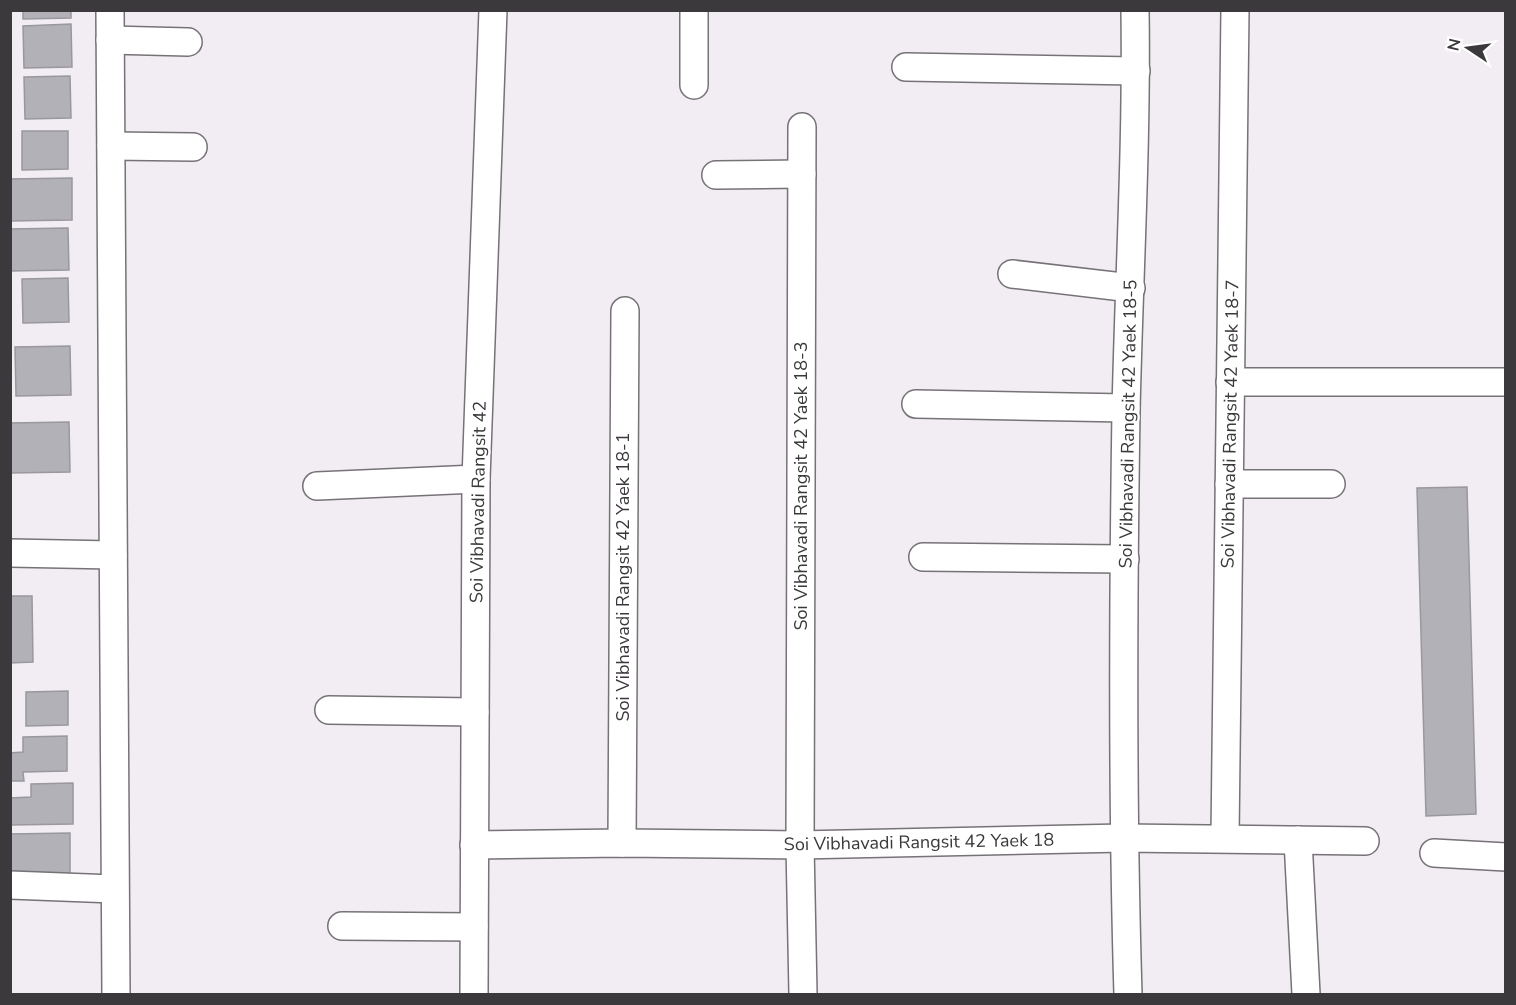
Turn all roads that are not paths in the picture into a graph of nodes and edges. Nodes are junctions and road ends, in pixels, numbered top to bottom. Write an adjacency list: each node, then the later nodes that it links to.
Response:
1 (110, 10): 6 (street)
2 (493, 10): 23 (street, Soi Vibhavadi Rangsit 42)
3 (694, 10): 10 (street)
4 (1135, 10): 9 (street, Soi Vibhavadi Rangsit 42 Yaek 18-5)
5 (1235, 10): 19 (street, Soi Vibhavadi Rangsit 42 Yaek 18-7)
6 (110, 40): 7 (street); 12 (street)
7 (188, 42)
8 (906, 67): 9 (street)
9 (1136, 71): 17 (street, Soi Vibhavadi Rangsit 42 Yaek 18-5)
10 (694, 85)
11 (802, 127): 14 (street, Soi Vibhavadi Rangsit 42 Yaek 18-3)
12 (111, 147): 13 (street); 28 (street)
13 (193, 147)
14 (802, 174): 15 (street); 39 (street, Soi Vibhavadi Rangsit 42 Yaek 18-3)
15 (717, 175)
16 (1012, 274): 17 (street)
17 (1131, 288): 22 (street, Soi Vibhavadi Rangsit 42 Yaek 18-5)
18 (625, 311): 37 (street, Soi Vibhavadi Rangsit 42 Yaek 18-1)
19 (1230, 382): 20 (street); 24 (street, Soi Vibhavadi Rangsit 42 Yaek 18-7)
20 (1506, 382)
21 (916, 404): 22 (street)
22 (1126, 408): 30 (street, Soi Vibhavadi Rangsit 42 Yaek 18-5)
23 (476, 479): 26 (street); 32 (street, Soi Vibhavadi Rangsit 42)
24 (1230, 484): 25 (street); 33 (street, Soi Vibhavadi Rangsit 42 Yaek 18-7)
25 (1331, 484)
26 (317, 486)
27 (10, 553): 28 (street)
28 (113, 555): 43 (street)
29 (923, 557): 30 (street)
30 (1125, 559): 34 (street, Soi Vibhavadi Rangsit 42 Yaek 18-5)
31 (329, 710): 32 (street)
32 (476, 712): 38 (street, Soi Vibhavadi Rangsit 42)
33 (1225, 837): 34 (street, Soi Vibhavadi Rangsit 42 Yaek 18); 35 (street, Soi Vibhavadi Rangsit 42 Yaek 18)
34 (1123, 838): 39 (street, Soi Vibhavadi Rangsit 42 Yaek 18); 49 (street, Soi Vibhavadi Rangsit 42 Yaek 18-5)
35 (1298, 840): 36 (street, Soi Vibhavadi Rangsit 42 Yaek 18); 50 (street)
36 (1365, 841)
37 (622, 843): 38 (street, Soi Vibhavadi Rangsit 42 Yaek 18); 39 (street, Soi Vibhavadi Rangsit 42 Yaek 18)
38 (474, 845): 45 (street, Soi Vibhavadi Rangsit 42)
39 (800, 845): 48 (street, Soi Vibhavadi Rangsit 42 Yaek 18-3)
40 (1434, 853): 41 (street)
41 (1506, 857)
42 (10, 885): 43 (street)
43 (114, 889): 46 (street)
44 (342, 926): 45 (street)
45 (474, 927): 47 (street, Soi Vibhavadi Rangsit 42)
46 (116, 994)
47 (474, 994)
48 (803, 994)
49 (1128, 994)
50 (1306, 994)

